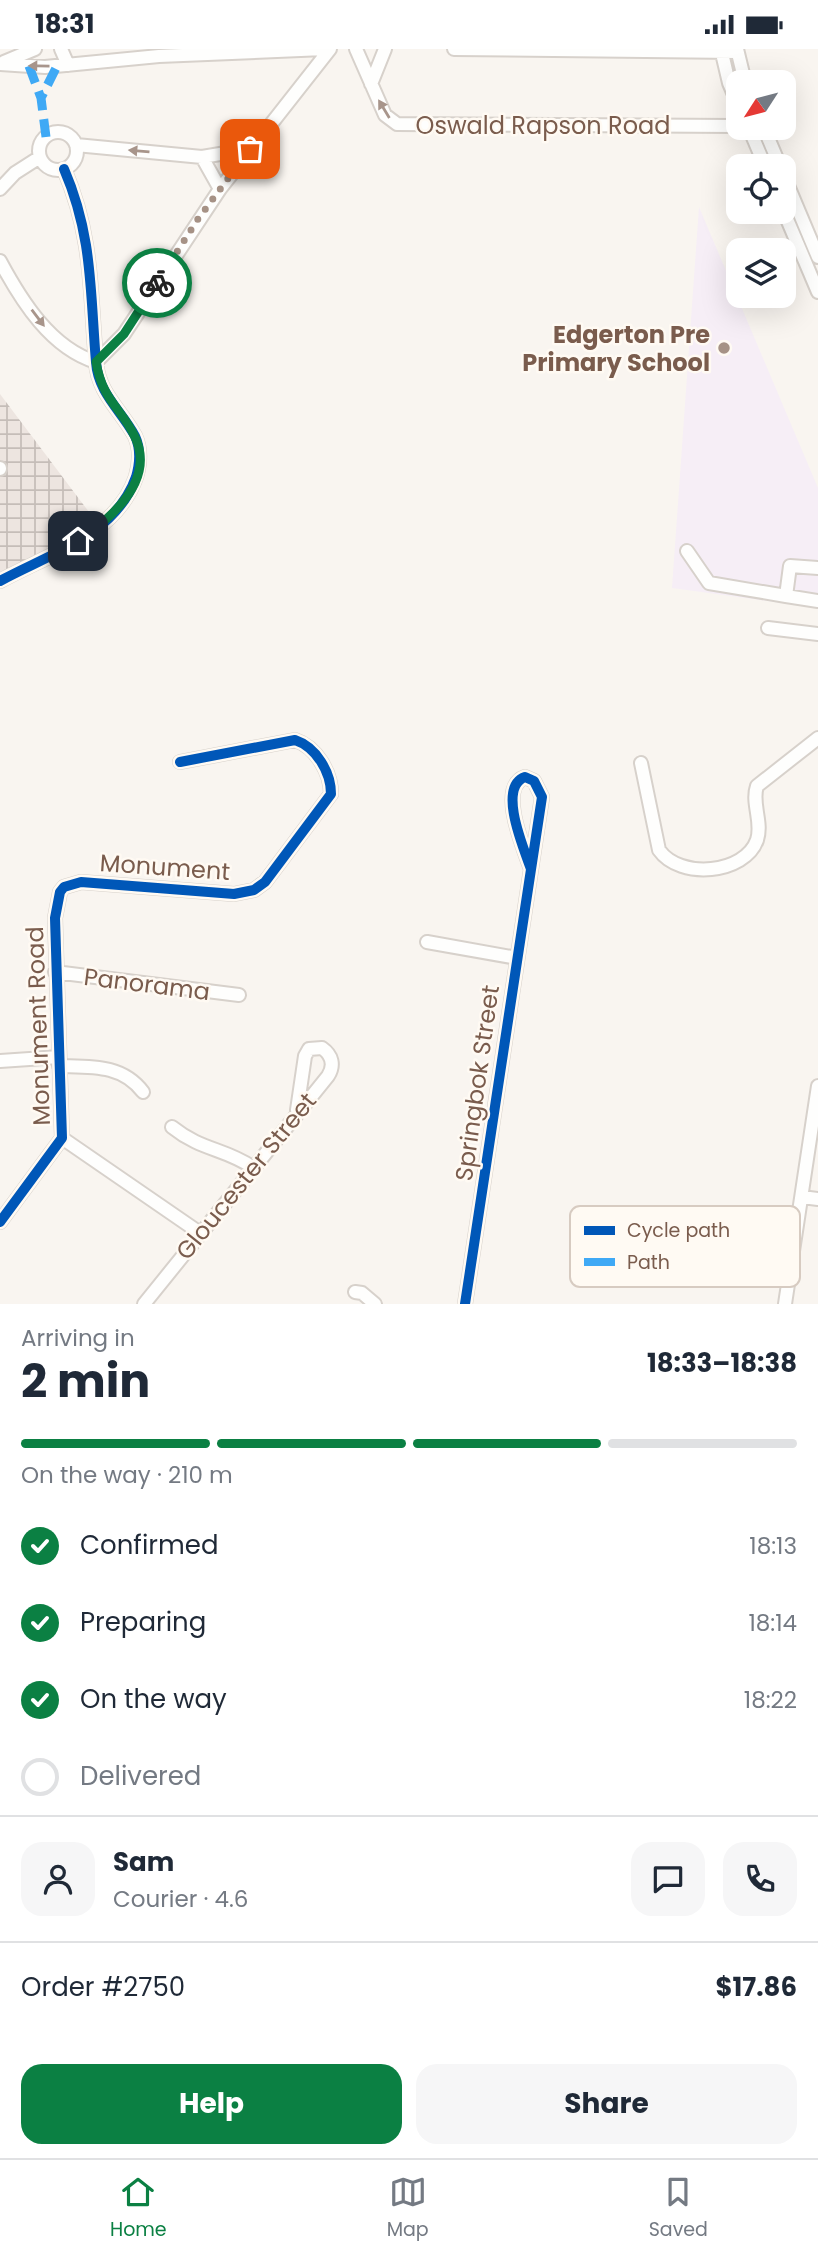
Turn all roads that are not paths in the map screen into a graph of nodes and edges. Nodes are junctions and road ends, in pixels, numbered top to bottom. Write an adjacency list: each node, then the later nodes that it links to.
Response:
1 (36, 49): 13 (street)
2 (61, 49): 14 (street)
3 (97, 49): 14 (street)
4 (129, 49): 12 (street)
5 (324, 49): 12 (street)
6 (330, 49): 20 (street)
7 (356, 49): 17 (street, Oswald Rapson Road)
8 (384, 49): 17 (street)
9 (454, 49): 11 (street)
10 (737, 50): 11 (street); 16 (street)
11 (721, 52): 15 (street)
12 (159, 56): 14 (street)
13 (0, 64): 14 (street, one-way to 13)
14 (73, 65)
15 (727, 70)
16 (742, 70)
17 (371, 84): 18 (street, Oswald Rapson Road, one-way to 17)
18 (726, 126)
19 (76, 145): 21 (street); 22 (street, one-way to 19); 23 (street)
20 (250, 149): 22 (street); 25 (street)
21 (40, 157): 23 (street); 24 (street)
22 (202, 157): 25 (street)
23 (64, 169): 31 (street)
24 (0, 189)
25 (220, 189): 31 (street)
26 (796, 205): 28 (street)
27 (789, 224): 30 (street)
28 (818, 257)
29 (0, 261): 31 (street, one-way to 31)
30 (818, 292)
31 (96, 362): 34 (street)
32 (687, 551): 35 (street)
33 (818, 568): 35 (street)
34 (0, 581)
35 (786, 596): 36 (street)
36 (818, 601)
37 (768, 628): 38 (street)
38 (818, 634)
39 (818, 738): 41 (street)
40 (180, 762): 43 (street, Monument)
41 (641, 763)
42 (531, 869): 42 (street, Springbok Street); 45 (street, Springbok Street)
43 (60, 892): 46 (street, Monument Road)
44 (428, 942): 45 (street)
45 (517, 958): 64 (street, Springbok Street)
46 (55, 972): 47 (street, Panorama); 49 (street, Monument Road)
47 (239, 995)
48 (0, 1061): 49 (street)
49 (59, 1062): 51 (street); 54 (street, Monument Road)
50 (818, 1086): 56 (street)
51 (143, 1092)
52 (298, 1110): 52 (street, Gloucester Street); 55 (street, Gloucester Street)
53 (173, 1127): 55 (street)
54 (62, 1138): 59 (street, Monument Road); 60 (street)
55 (252, 1167): 60 (street, Gloucester Street)
56 (802, 1197): 57 (street); 58 (street)
57 (818, 1199)
58 (800, 1210)
59 (0, 1222)
60 (200, 1233): 62 (street, Gloucester Street)
61 (355, 1292): 63 (street)
62 (144, 1304)
63 (375, 1304)
64 (465, 1304)

